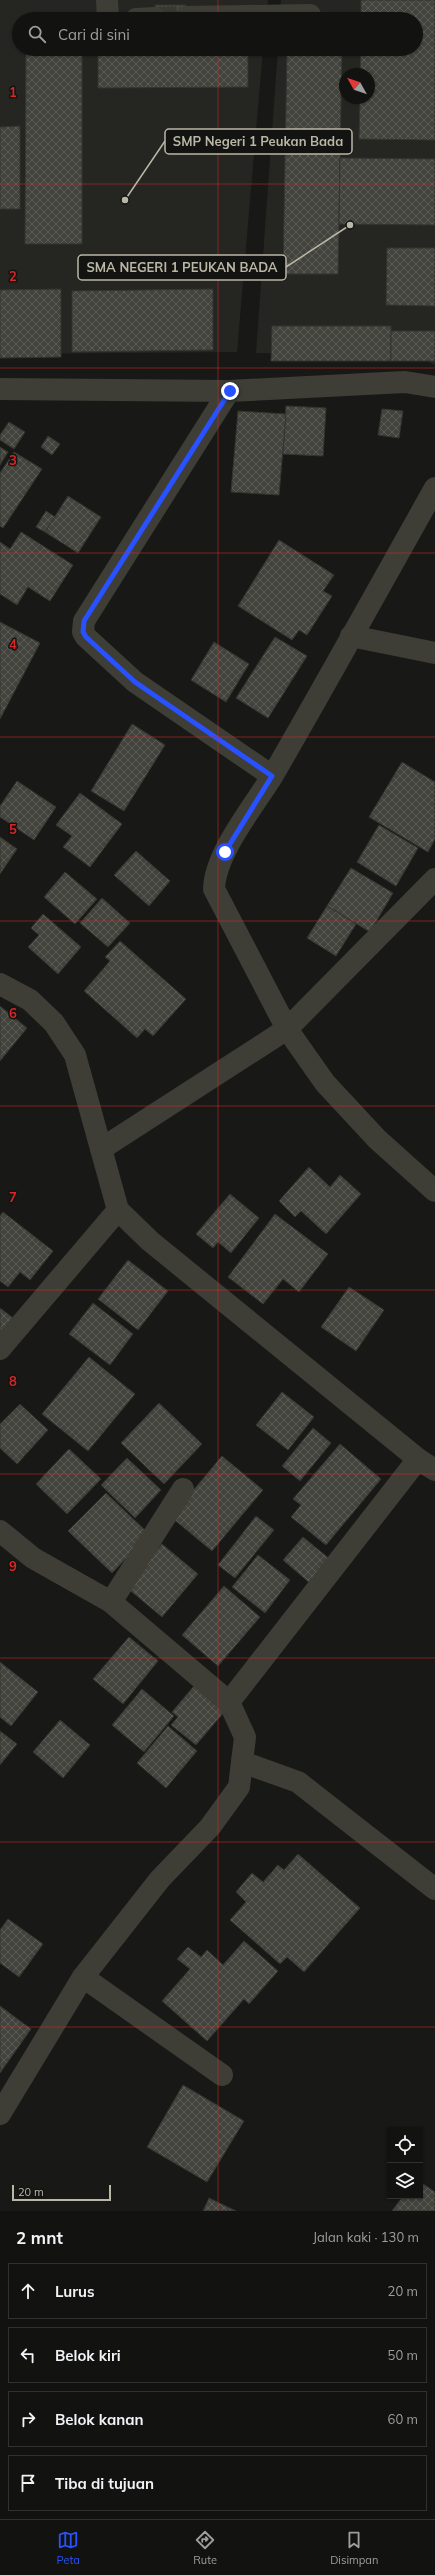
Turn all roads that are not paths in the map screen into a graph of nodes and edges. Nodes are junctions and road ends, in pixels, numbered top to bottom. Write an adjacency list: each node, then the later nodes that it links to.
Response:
1 (107, 0): 3 (street)
2 (223, 8): 4 (street); 5 (street)
3 (108, 12)
4 (207, 12)
5 (281, 12)
6 (435, 386): 8 (street)
7 (0, 389): 8 (street)
8 (230, 391): 12 (street)
9 (435, 488): 10 (street)
10 (351, 636): 11 (street); 12 (street)
11 (435, 653)
12 (272, 776): 15 (street)
13 (435, 880): 15 (street)
14 (0, 984): 16 (street)
15 (287, 1029): 16 (street); 17 (street)
16 (101, 1149): 18 (street)
17 (435, 1191)
18 (118, 1210): 19 (street); 20 (street)
19 (0, 1349)
20 (427, 1464): 24 (street)
21 (183, 1489): 23 (street)
22 (0, 1531): 23 (street)
23 (111, 1602): 24 (street)
24 (229, 1702): 25 (street)
25 (242, 1762): 26 (street); 27 (street)
26 (435, 1889)
27 (83, 1977): 28 (street); 29 (street)
28 (222, 2075)
29 (0, 2114)

